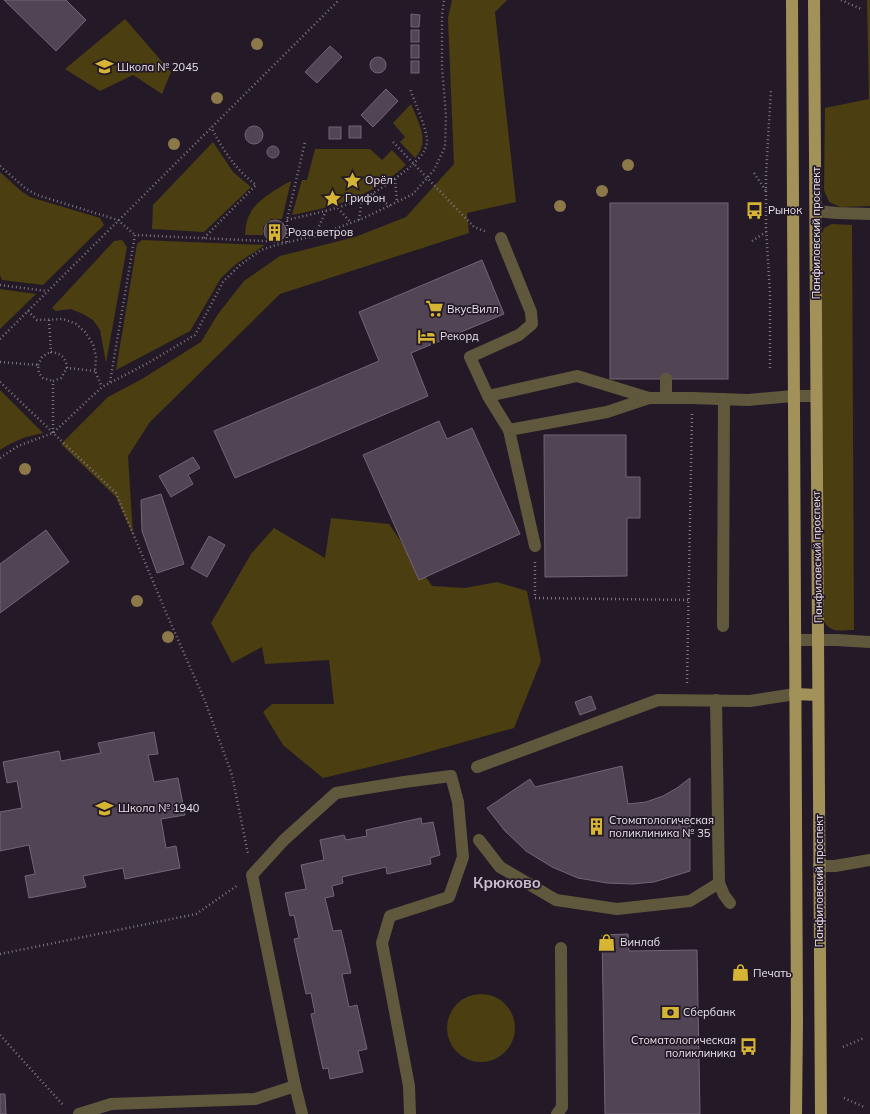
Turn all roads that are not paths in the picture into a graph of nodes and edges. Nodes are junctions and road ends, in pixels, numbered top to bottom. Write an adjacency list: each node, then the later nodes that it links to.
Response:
1 (792, 0): 8 (main road, Панфиловский проспект)
2 (814, 0): 3 (main road, Панфиловский проспект)
3 (816, 211): 4 (lane); 9 (main road, Панфиловский проспект)
4 (870, 214)
5 (501, 238): 7 (lane)
6 (666, 379): 11 (lane)
7 (488, 396): 10 (lane); 13 (lane)
8 (793, 396): 9 (lane); 12 (lane); 16 (main road, Панфиловский проспект)
9 (816, 396): 17 (main road, Панфиловский проспект)
10 (649, 398): 11 (lane); 13 (lane)
11 (666, 398): 12 (lane)
12 (724, 399): 15 (lane)
13 (509, 430): 14 (lane)
14 (535, 546)
15 (723, 626)
16 (795, 640): 17 (lane); 19 (main road, Панфиловский проспект)
17 (818, 640): 18 (lane); 20 (main road, Панфиловский проспект)
18 (870, 642)
19 (795, 694): 20 (main road); 21 (lane); 34 (main road, Панфиловский проспект)
20 (818, 695): 25 (main road, Панфиловский проспект)
21 (716, 700): 22 (lane); 26 (lane)
22 (477, 767)
23 (479, 840): 26 (lane)
24 (870, 860): 25 (lane)
25 (819, 866): 35 (main road, Панфиловский проспект)
26 (719, 883): 27 (lane)
27 (730, 903)
28 (562, 948): 33 (lane)
29 (295, 1086): 30 (lane); 31 (lane); 32 (lane)
30 (79, 1114)
31 (302, 1114)
32 (410, 1114)
33 (557, 1114)
34 (796, 1114)
35 (821, 1114)

